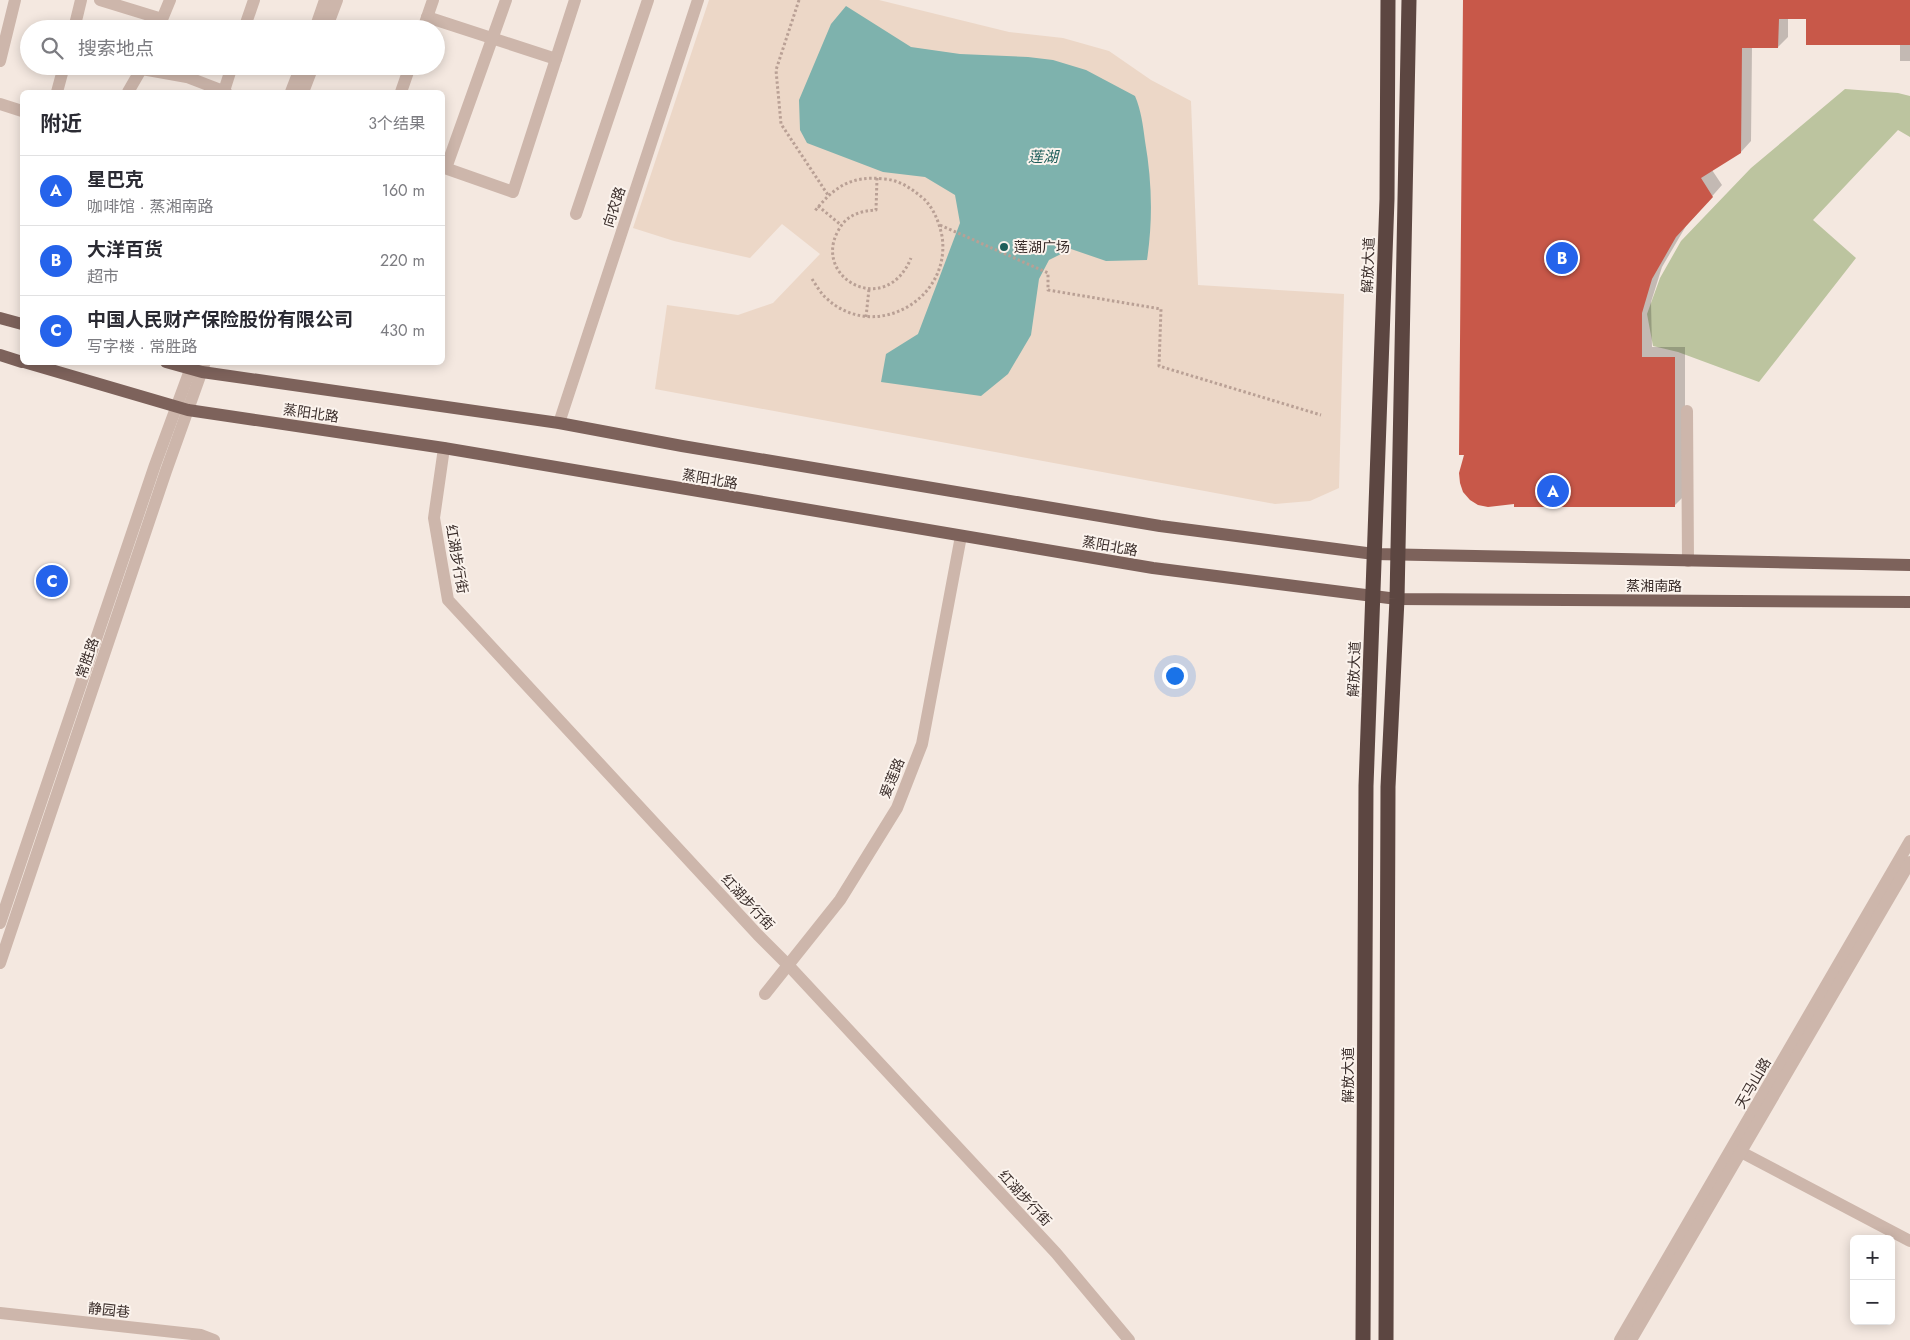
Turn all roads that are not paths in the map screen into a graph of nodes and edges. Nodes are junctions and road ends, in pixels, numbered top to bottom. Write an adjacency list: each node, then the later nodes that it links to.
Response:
1 (15, 0): 25 (street)
2 (81, 0): 15 (street)
3 (170, 0): 17 (street)
4 (254, 0): 18 (street)
5 (325, 0): 19 (street)
6 (337, 0): 20 (street)
7 (432, 0): 21 (street)
8 (506, 0): 23 (street)
9 (575, 0): 24 (street)
10 (648, 0): 44 (street)
11 (698, 0): 54 (street, 向农路)
12 (1388, 0): 57 (highway, 解放大道)
13 (1409, 0): 58 (highway)
14 (104, 1): 16 (street)
15 (76, 20)
16 (150, 20)
17 (162, 20)
18 (247, 20)
19 (318, 20)
20 (329, 20)
21 (426, 20)
22 (445, 27): 23 (street)
23 (492, 38): 24 (street); 42 (street)
24 (556, 59): 43 (street)
25 (0, 61)
26 (62, 75): 33 (street)
27 (138, 75): 34 (street)
28 (178, 75): 35 (street)
29 (230, 75): 36 (street)
30 (298, 75): 37 (street)
31 (310, 75): 38 (street)
32 (407, 75): 39 (street)
33 (58, 90)
34 (129, 90)
35 (220, 90)
36 (226, 90)
37 (292, 90)
38 (304, 90)
39 (402, 90)
40 (0, 104): 41 (street)
41 (20, 110)
42 (445, 165)
43 (445, 168)
44 (576, 214)
45 (0, 318): 46 (main road)
46 (20, 323)
47 (0, 356): 48 (main road, 蒸阳北路)
48 (20, 361)
49 (34, 365): 52 (main road, 蒸阳北路)
50 (185, 365): 51 (main road, 蒸阳北路)
51 (198, 367): 52 (street, 常胜路); 54 (main road, 蒸阳北路)
52 (182, 408): 55 (main road, 蒸阳北路); 66 (street, 常胜路); 67 (street, 常胜路)
53 (1687, 411): 59 (street)
54 (559, 423): 57 (main road, 蒸阳北路)
55 (444, 448): 56 (main road, 蒸阳北路); 68 (street, 红湖步行街)
56 (961, 536): 61 (main road, 蒸阳北路); 68 (street, 爱莲路)
57 (1374, 554): 58 (main road, 蒸阳北路); 61 (highway, 解放大道)
58 (1398, 555): 59 (main road, 蒸湘南路); 62 (highway)
59 (1688, 561): 60 (main road, 蒸湘南路)
60 (1910, 565)
61 (1373, 596): 62 (main road, 蒸阳北路); 75 (highway, 解放大道)
62 (1397, 599): 63 (main road, 蒸湘南路); 76 (highway)
63 (1910, 602)
64 (1910, 841): 77 (street, 天马山路)
65 (1910, 862): 70 (street, 天马山路)
66 (0, 923)
67 (0, 964)
68 (788, 965): 69 (street, 爱莲路); 74 (street, 红湖步行街)
69 (765, 994)
70 (1740, 1152): 71 (street); 78 (street, 天马山路)
71 (1910, 1241)
72 (0, 1313): 73 (street, 静园巷)
73 (214, 1340)
74 (1128, 1340)
75 (1363, 1340)
76 (1386, 1340)
77 (1620, 1340)
78 (1631, 1340)

